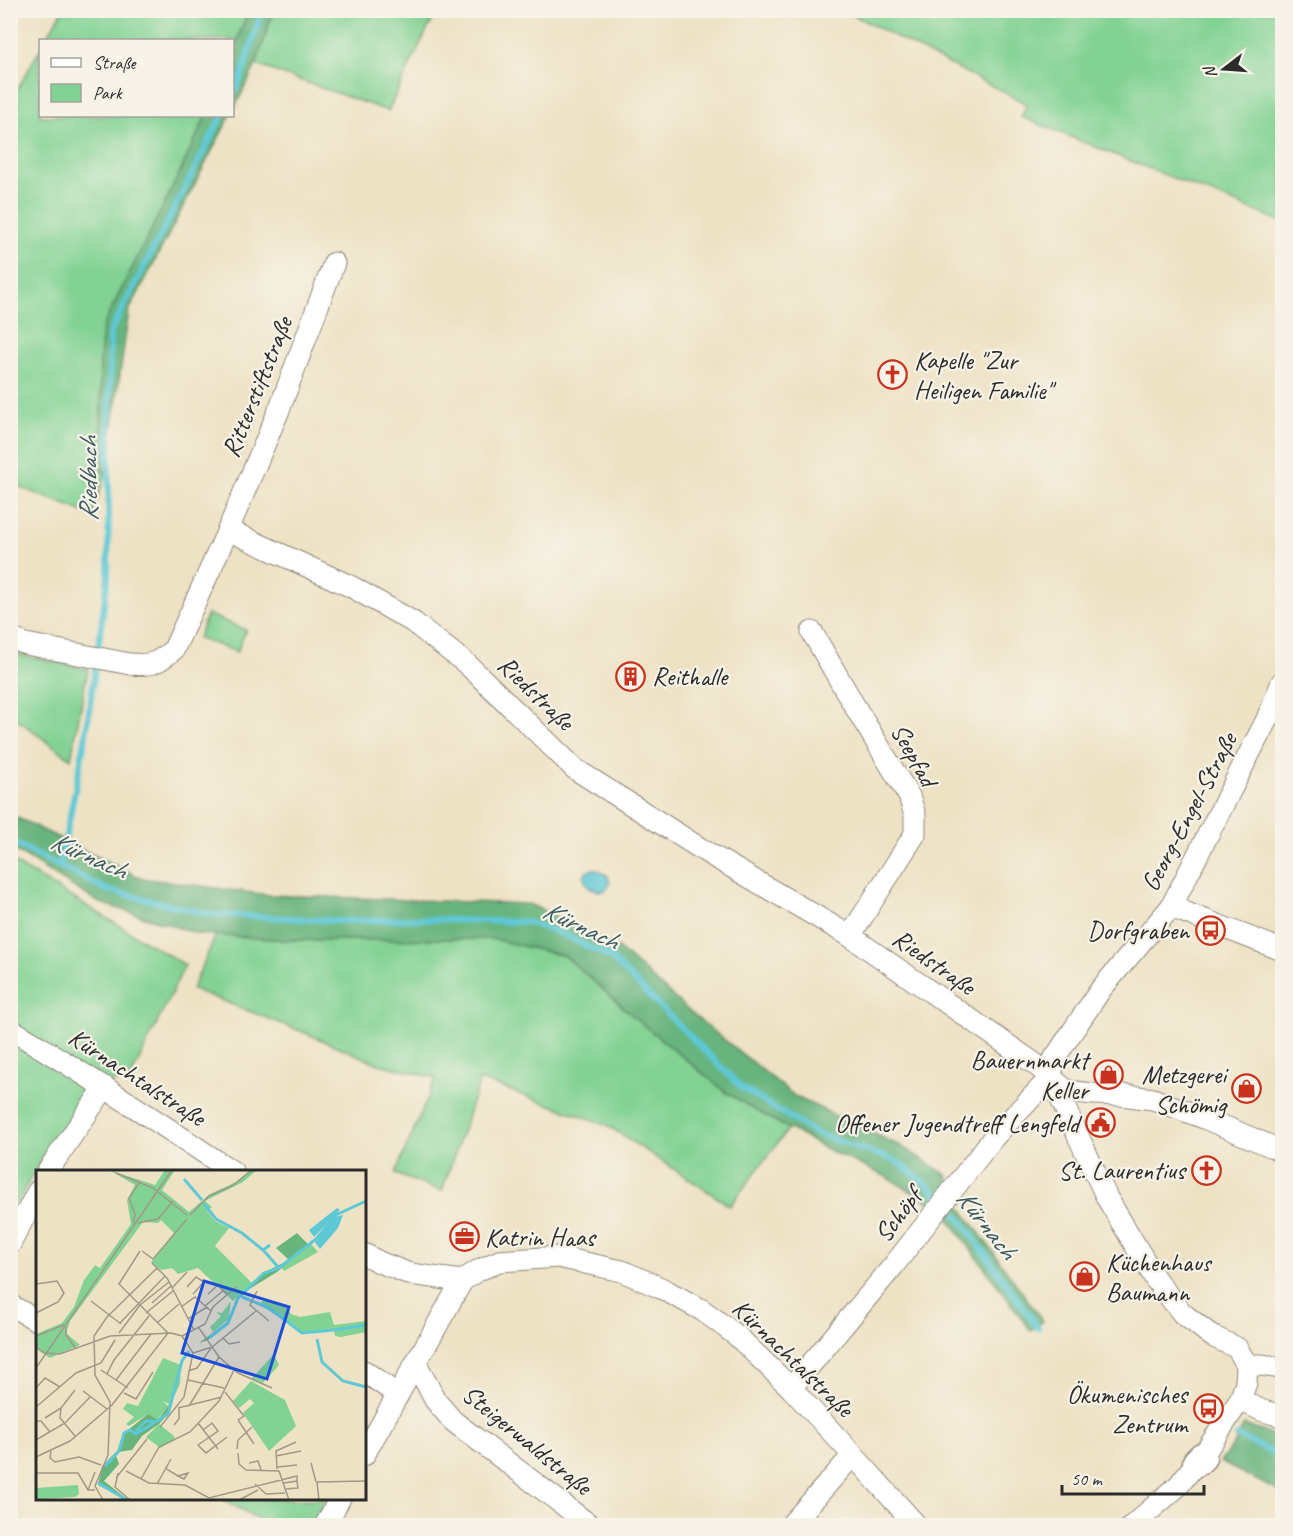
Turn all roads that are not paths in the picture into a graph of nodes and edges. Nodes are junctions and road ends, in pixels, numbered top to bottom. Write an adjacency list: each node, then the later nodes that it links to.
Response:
1 (334, 263): 2 (street, Ritterstiftstraße)
2 (228, 530): 4 (street); 7 (street, Riedstraße)
3 (812, 632): 7 (street, Seepfad)
4 (10, 638)
5 (1282, 682): 6 (street, Georg-Engel-Straße)
6 (1171, 907): 8 (street); 10 (street, Georg-Engel-Straße)
7 (850, 936): 10 (street, Riedstraße)
8 (1282, 950)
9 (10, 1029): 11 (street, Kürnachtalstraße)
10 (1051, 1077): 12 (street, Riedstraße); 22 (street); 25 (street, Schöpf)
11 (105, 1087): 13 (street); 14 (street, Kürnachtalstraße)
12 (1282, 1151)
13 (49, 1170)
14 (230, 1170)
15 (36, 1195): 16 (street)
16 (10, 1244)
17 (366, 1255): 18 (street)
18 (462, 1281): 21 (street); 25 (street, Kürnachtalstraße)
19 (10, 1305): 20 (street)
20 (36, 1320)
21 (416, 1363): 26 (street); 33 (street, Steigerwaldstraße)
22 (1247, 1365): 23 (street); 27 (street)
23 (1282, 1368)
24 (366, 1372): 26 (street)
25 (790, 1388): 30 (street, Kürnachtalstraße)
26 (398, 1395): 29 (street)
27 (1240, 1401): 28 (street); 36 (street)
28 (1282, 1416)
29 (366, 1451)
30 (853, 1455): 34 (street); 35 (street, Kürnachtalstraße)
31 (339, 1500): 32 (street)
32 (325, 1526)
33 (591, 1526)
34 (790, 1526)
35 (917, 1526)
36 (1132, 1526)

